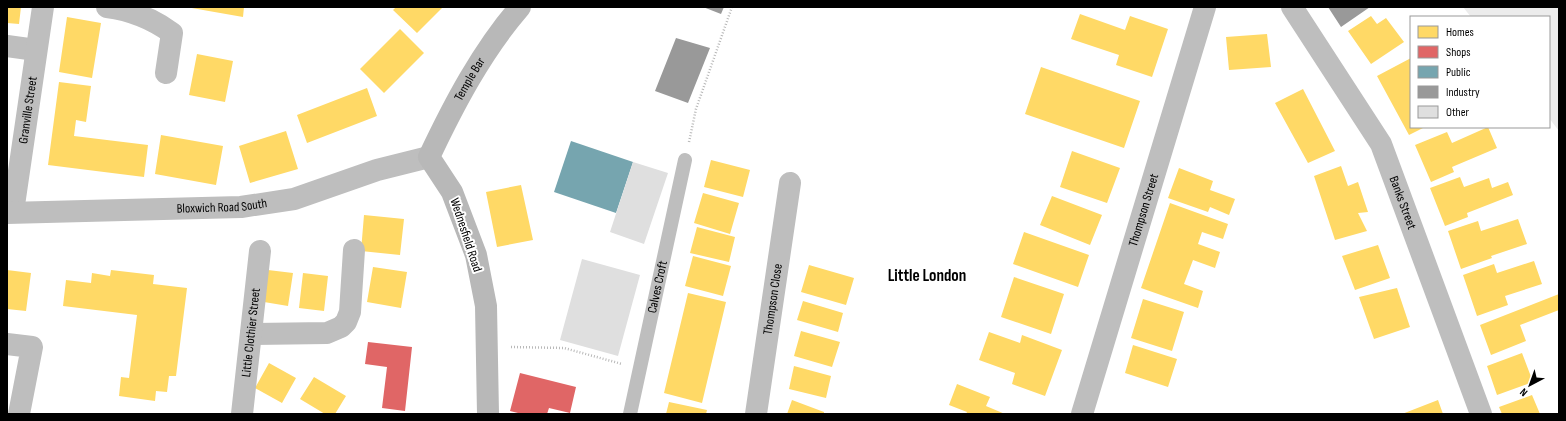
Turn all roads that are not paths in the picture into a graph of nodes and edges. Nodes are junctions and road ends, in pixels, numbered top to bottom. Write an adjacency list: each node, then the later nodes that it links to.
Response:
1 (43, 7): 7 (street, Granville Street)
2 (107, 7): 8 (street)
3 (520, 7): 9 (main road, Temple Bar)
4 (1205, 7): 22 (street, Thompson Street)
5 (1292, 7): 23 (street, Banks Street)
6 (7, 46): 7 (street)
7 (36, 50): 12 (street, Granville Street)
8 (166, 73)
9 (429, 157): 12 (street, Bloxwich Road South); 19 (main road, Wednesfield Road)
10 (686, 160): 20 (lane, Calves Croft)
11 (790, 184): 21 (street, Thompson Close)
12 (10, 212)
13 (354, 250): 15 (street)
14 (260, 251): 15 (street, Little Clothier Street)
15 (251, 334): 17 (street, Little Clothier Street)
16 (7, 344): 18 (street)
17 (247, 413)
18 (19, 414)
19 (488, 414)
20 (630, 414)
21 (756, 414)
22 (1082, 414)
23 (1481, 414)

